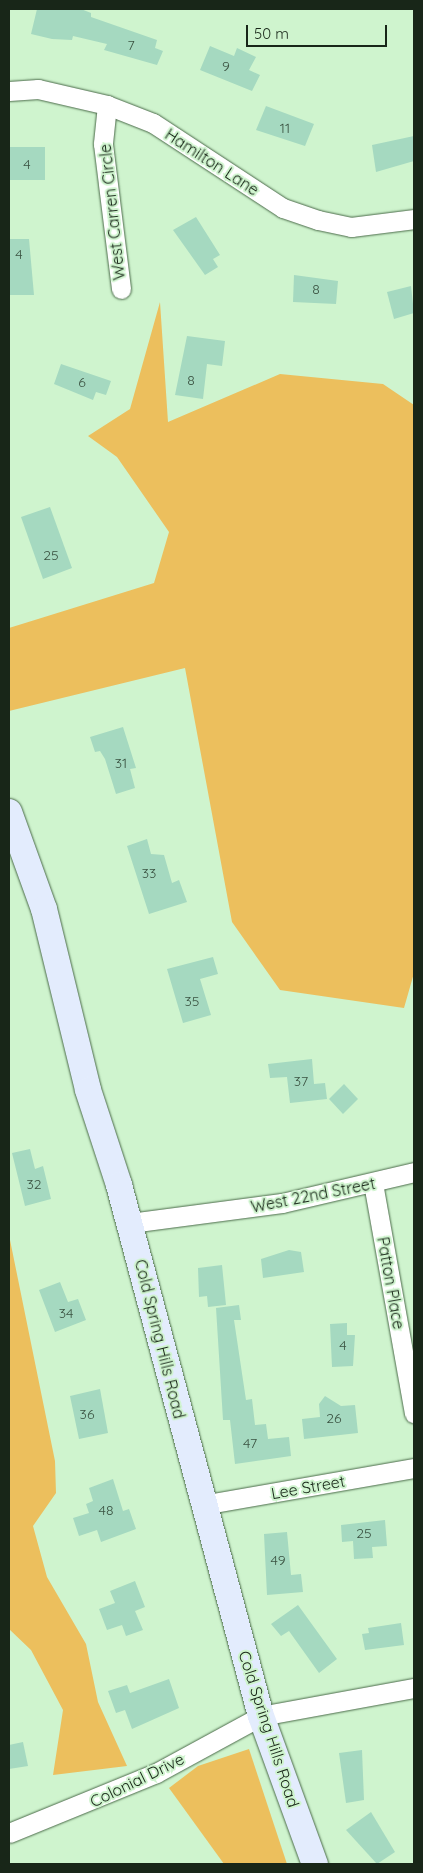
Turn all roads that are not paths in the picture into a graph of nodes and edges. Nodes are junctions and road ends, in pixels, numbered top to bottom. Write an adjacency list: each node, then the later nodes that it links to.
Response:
1 (9, 91): 2 (street, Hamilton Lane)
2 (106, 105): 3 (street, Hamilton Lane); 4 (street, West Carren Circle)
3 (414, 219)
4 (121, 289)
5 (9, 812): 8 (street, Cold Spring Hills Road)
6 (414, 1172): 7 (street, West 22nd Street)
7 (373, 1183): 8 (street, West 22nd Street); 9 (street, Patton Place)
8 (130, 1223): 11 (street, Cold Spring Hills Road)
9 (414, 1413)
10 (414, 1468): 11 (street, Lee Street)
11 (202, 1505): 13 (street, Cold Spring Hills Road)
12 (414, 1688): 13 (street, Colonial Drive)
13 (261, 1716): 14 (street, Colonial Drive); 15 (street, Cold Spring Hills Road)
14 (9, 1833)
15 (315, 1864)

